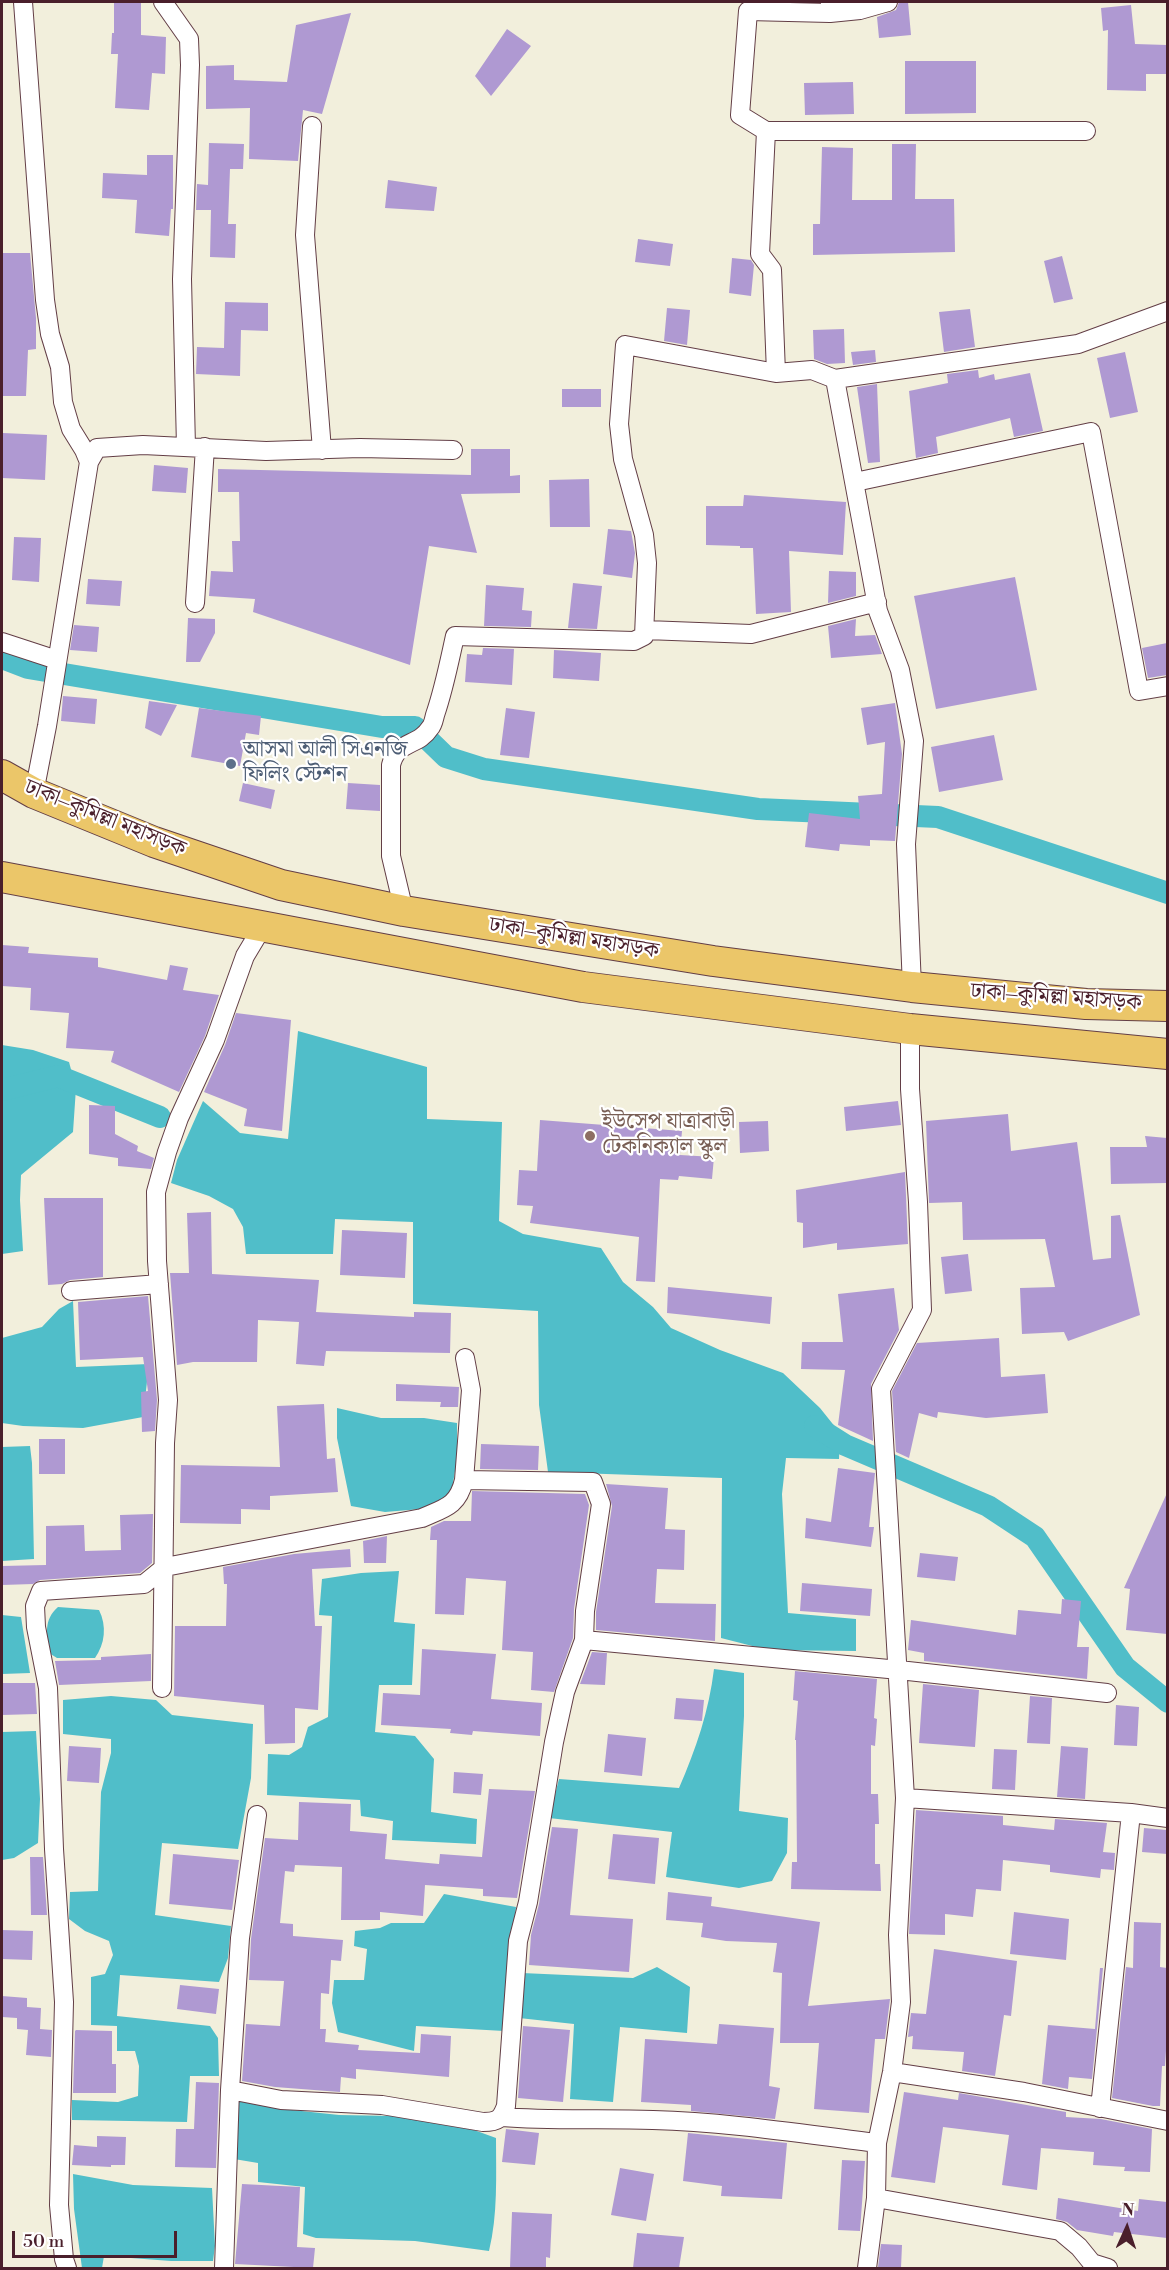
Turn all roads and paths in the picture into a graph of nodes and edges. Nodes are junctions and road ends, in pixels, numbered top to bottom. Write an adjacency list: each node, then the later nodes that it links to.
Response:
1 (23, 2): 15 (street)
2 (163, 2): 11 (street)
3 (888, 2): 4 (street)
4 (830, 7): 6 (street)
5 (312, 126): 13 (street)
6 (766, 131): 7 (street); 9 (street)
7 (1086, 131)
8 (1167, 311): 10 (street)
9 (776, 373): 10 (street); 19 (street)
10 (835, 379): 16 (street)
11 (186, 447): 12 (street); 15 (street)
12 (204, 447): 13 (street); 18 (street)
13 (322, 450): 14 (street)
14 (453, 450)
15 (88, 462): 21 (street)
16 (855, 482): 17 (street); 22 (street)
17 (877, 602): 19 (street); 28 (street)
18 (195, 603)
19 (646, 630): 26 (street)
20 (2, 642): 21 (street)
21 (57, 660): 24 (street)
22 (1167, 686)
23 (2, 775): 24 (highway, ঢাকা–কুমিল্লা মহাসড়ক)
24 (34, 793): 26 (highway, ঢাকা–কুমিল্লা মহাসড়ক)
25 (2, 878): 27 (highway, ঢাকা–কুমিল্লা মহাসড়ক)
26 (404, 911): 28 (highway, ঢাকা–কুমিল্লা মহাসড়ক)
27 (262, 926): 30 (highway, ঢাকা–কুমিল্লা মহাসড়ক); 32 (street)
28 (912, 987): 29 (highway, ঢাকা–কুমিল্লা মহাসড়ক)
29 (1167, 1006)
30 (910, 1029): 31 (highway, ঢাকা–কুমিল্লা মহাসড়ক); 38 (street)
31 (1167, 1054)
32 (159, 1284): 33 (street); 36 (street)
33 (71, 1291)
34 (465, 1358): 35 (street)
35 (464, 1480): 36 (street); 37 (street)
36 (165, 1568): 39 (street); 52 (street)
37 (584, 1640): 38 (street); 48 (street)
38 (899, 1670): 40 (street); 41 (street)
39 (162, 1688)
40 (1107, 1693)
41 (905, 1798): 42 (street); 45 (street)
42 (1131, 1813): 44 (street); 47 (street)
43 (257, 1815): 46 (street)
44 (1167, 1818)
45 (892, 2072): 47 (street); 50 (street)
46 (230, 2090): 48 (street); 53 (street)
47 (1100, 2108): 49 (street)
48 (502, 2118): 50 (street)
49 (1167, 2121)
50 (876, 2143): 51 (street)
51 (876, 2198): 54 (street); 55 (street)
52 (67, 2268)
53 (224, 2268)
54 (867, 2268)
55 (1108, 2268)

